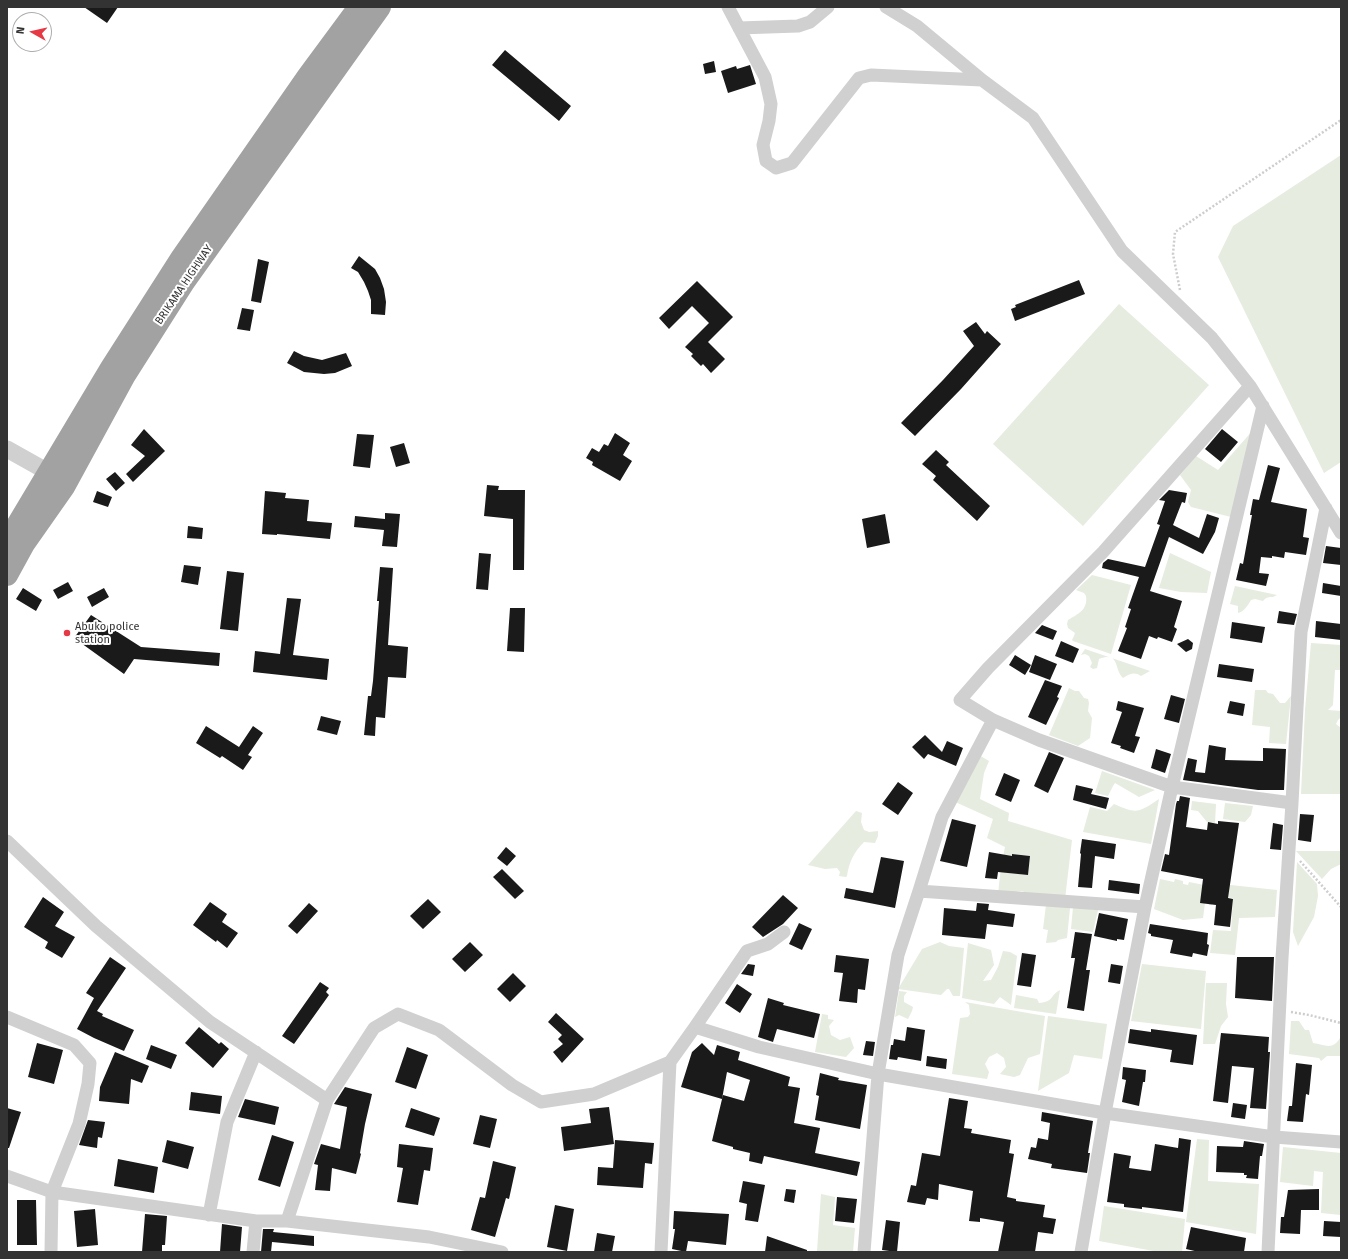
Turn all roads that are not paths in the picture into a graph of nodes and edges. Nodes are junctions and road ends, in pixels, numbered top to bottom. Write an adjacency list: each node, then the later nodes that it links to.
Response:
1 (359, 7): 11 (highway, BRIKAMA HIGHWAY)
2 (380, 7): 12 (highway, BRIKAMA HIGHWAY)
3 (728, 7): 6 (street)
4 (828, 7): 6 (street)
5 (886, 7): 7 (street)
6 (739, 28): 7 (street)
7 (982, 80): 8 (street)
8 (1250, 386): 9 (street); 17 (street)
9 (1264, 406): 13 (street); 18 (street)
10 (7, 450): 11 (street)
11 (48, 472): 12 (street); 15 (highway, BRIKAMA HIGHWAY)
12 (64, 487): 16 (highway, BRIKAMA HIGHWAY)
13 (1326, 508): 14 (street); 19 (street)
14 (1341, 533)
15 (7, 542)
16 (7, 575)
17 (993, 720): 18 (street); 21 (street)
18 (1172, 787): 19 (street); 22 (street)
19 (1292, 803): 31 (street)
20 (7, 841): 26 (street)
21 (919, 891): 22 (street); 28 (street)
22 (1145, 907): 30 (street)
23 (784, 932): 25 (street)
24 (7, 1017): 34 (street)
25 (696, 1027): 27 (street); 28 (street)
26 (256, 1052): 29 (street); 35 (street)
27 (670, 1062): 29 (street); 41 (street)
28 (878, 1074): 30 (street); 42 (street)
29 (327, 1100): 37 (street)
30 (1105, 1113): 31 (street); 43 (street)
31 (1274, 1137): 32 (street); 44 (street)
32 (1341, 1142)
33 (7, 1176): 34 (street)
34 (52, 1192): 35 (street); 38 (street)
35 (209, 1214): 36 (street)
36 (256, 1221): 37 (street); 39 (street)
37 (287, 1221): 40 (street)
38 (51, 1252)
39 (253, 1252)
40 (502, 1252)
41 (661, 1252)
42 (864, 1252)
43 (1081, 1252)
44 (1268, 1252)

